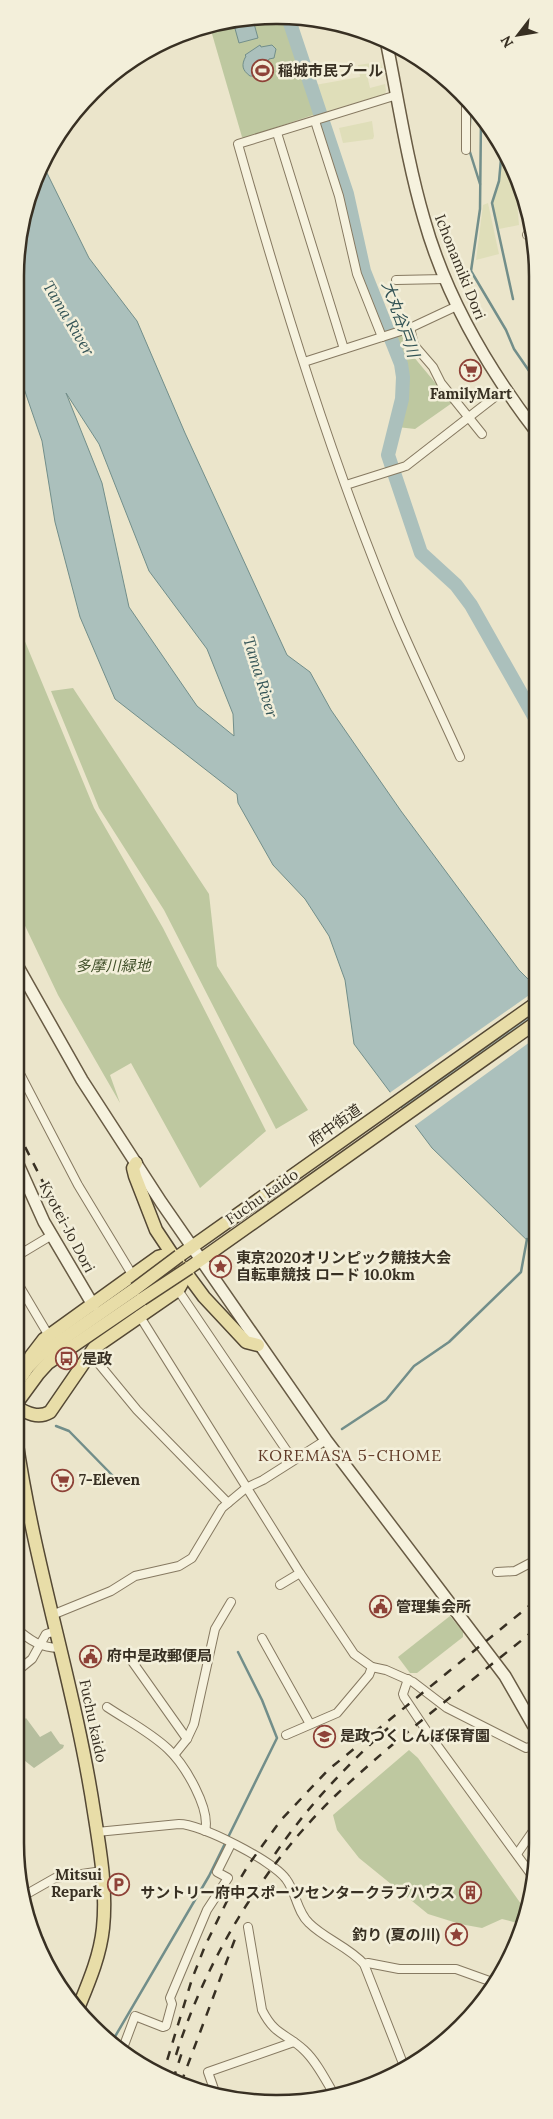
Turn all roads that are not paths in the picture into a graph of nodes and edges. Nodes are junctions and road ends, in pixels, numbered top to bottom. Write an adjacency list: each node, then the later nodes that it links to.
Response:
1 (388, 50): 2 (street, Ichonamiki Dori)
2 (397, 95): 4 (street); 7 (street, Ichonamiki Dori)
3 (466, 109): 6 (street)
4 (316, 120): 5 (street); 11 (street)
5 (277, 133): 12 (street); 13 (street)
6 (466, 150)
7 (445, 279): 8 (street); 9 (street, Ichonamiki Dori)
8 (396, 280)
9 (457, 306): 10 (street); 14 (street, Ichonamiki Dori)
10 (410, 328): 11 (street); 15 (street)
11 (386, 336): 12 (street)
12 (344, 349): 13 (street)
13 (304, 362): 18 (street)
14 (505, 389): 15 (street); 16 (street, Ichonamiki Dori)
15 (470, 417): 17 (street); 18 (street)
16 (529, 421)
17 (482, 434)
18 (346, 485): 19 (street)
19 (460, 757)
20 (24, 978): 24 (street)
21 (529, 1008): 28 (main road, 府中街道)
22 (529, 1028): 30 (main road, Fuchu kaido)
23 (24, 1081): 33 (street)
24 (136, 1163): 27 (main road); 28 (street)
25 (24, 1177): 26 (street, Kyotei-Jo Dori)
26 (52, 1235): 29 (street); 38 (street, Kyotei-Jo Dori)
27 (163, 1240): 31 (main road); 32 (main road)
28 (198, 1243): 30 (street); 32 (main road, 府中街道)
29 (24, 1252)
30 (206, 1256): 32 (main road, Fuchu kaido); 41 (street)
31 (158, 1257): 32 (main road); 33 (main road)
32 (182, 1264): 34 (main road); 35 (main road); 37 (main road, Fuchu kaido, bridge)
33 (133, 1276): 38 (main road)
34 (180, 1286): 35 (main road); 39 (main road); 48 (street)
35 (197, 1288): 41 (main road)
36 (24, 1294): 40 (street)
37 (138, 1294): 44 (main road); 45 (main road, Fuchu kaido)
38 (93, 1305): 40 (main road)
39 (139, 1315): 42 (main road); 49 (street)
40 (49, 1336): 43 (main road)
41 (258, 1345): 47 (street)
42 (90, 1353): 46 (main road); 51 (street)
43 (24, 1370)
44 (24, 1373)
45 (24, 1394)
46 (24, 1411)
47 (326, 1440): 48 (street); 68 (street)
48 (293, 1460): 49 (street)
49 (246, 1488): 51 (street); 54 (street)
50 (24, 1493): 57 (main road, Fuchu kaido)
51 (228, 1503): 57 (street)
52 (529, 1564): 53 (street)
53 (497, 1572)
54 (300, 1573): 55 (street); 65 (street)
55 (280, 1585)
56 (230, 1602): 71 (street)
57 (52, 1615): 58 (main road, Fuchu kaido)
58 (56, 1631): 61 (street); 62 (main road, Fuchu kaido)
59 (24, 1634): 61 (street)
60 (262, 1638): 69 (street)
61 (40, 1646): 62 (street); 64 (street)
62 (60, 1648): 75 (main road, Fuchu kaido)
63 (130, 1657): 71 (street)
64 (24, 1666)
65 (372, 1667): 66 (street); 69 (street)
66 (408, 1679): 72 (street); 78 (street)
67 (107, 1707): 73 (street)
68 (529, 1718)
69 (310, 1724): 70 (street)
70 (286, 1735)
71 (187, 1739): 73 (street)
72 (529, 1747)
73 (174, 1755): 74 (street)
74 (205, 1831): 75 (street); 77 (street)
75 (97, 1832): 80 (main road, Fuchu kaido)
76 (529, 1837): 78 (street)
77 (228, 1842): 83 (street); 87 (street)
78 (517, 1854): 79 (street)
79 (528, 1869)
80 (102, 1870): 81 (street); 85 (main road, Fuchu kaido)
81 (29, 1893)
82 (248, 1926): 86 (street)
83 (364, 1964): 84 (street); 88 (street)
84 (488, 1981)
85 (81, 2002)
86 (294, 2042): 89 (street); 90 (street)
87 (124, 2044)
88 (402, 2061)
89 (213, 2087)
90 (331, 2089)

